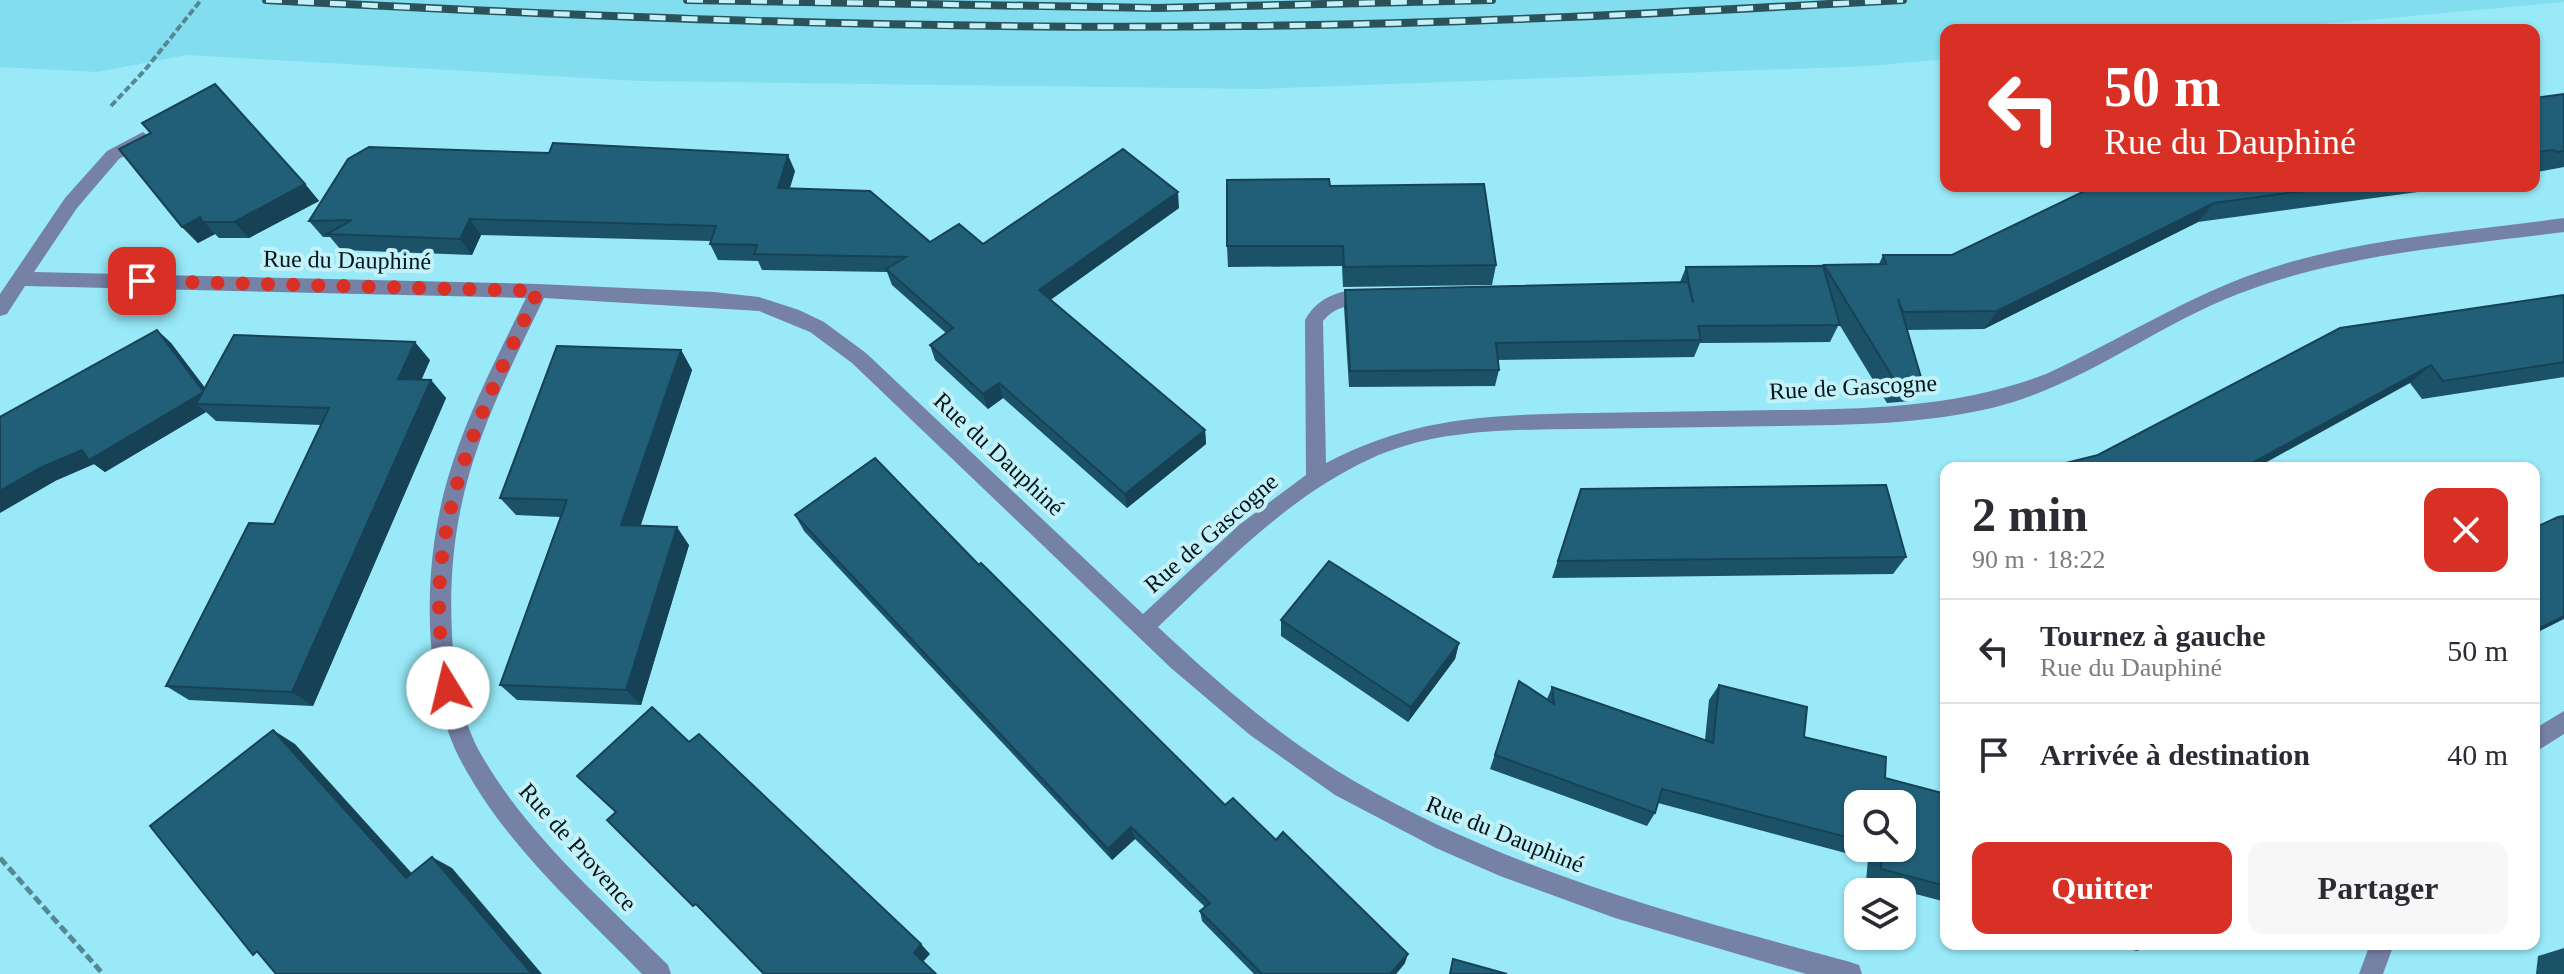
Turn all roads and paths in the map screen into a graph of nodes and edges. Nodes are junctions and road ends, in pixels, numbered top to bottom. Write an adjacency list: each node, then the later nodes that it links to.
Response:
1 (201, 0): 2 (path)
2 (178, 31)
3 (154, 132): 5 (street)
4 (2564, 225): 9 (street, Rue de Gascogne)
5 (20, 279): 6 (street, Rue du Dauphiné); 8 (street)
6 (538, 291): 10 (street, Rue du Dauphiné); 16 (street, Rue de Provence)
7 (1391, 296): 9 (street, Rue de Gascogne)
8 (0, 309)
9 (1316, 479): 10 (street, Rue de Gascogne)
10 (1142, 628): 17 (street, Rue du Dauphiné)
11 (2564, 721): 12 (street)
12 (2540, 738)
13 (0, 858): 15 (path)
14 (2380, 950): 18 (street)
15 (103, 974)
16 (659, 974)
17 (1850, 974)
18 (2371, 974)

